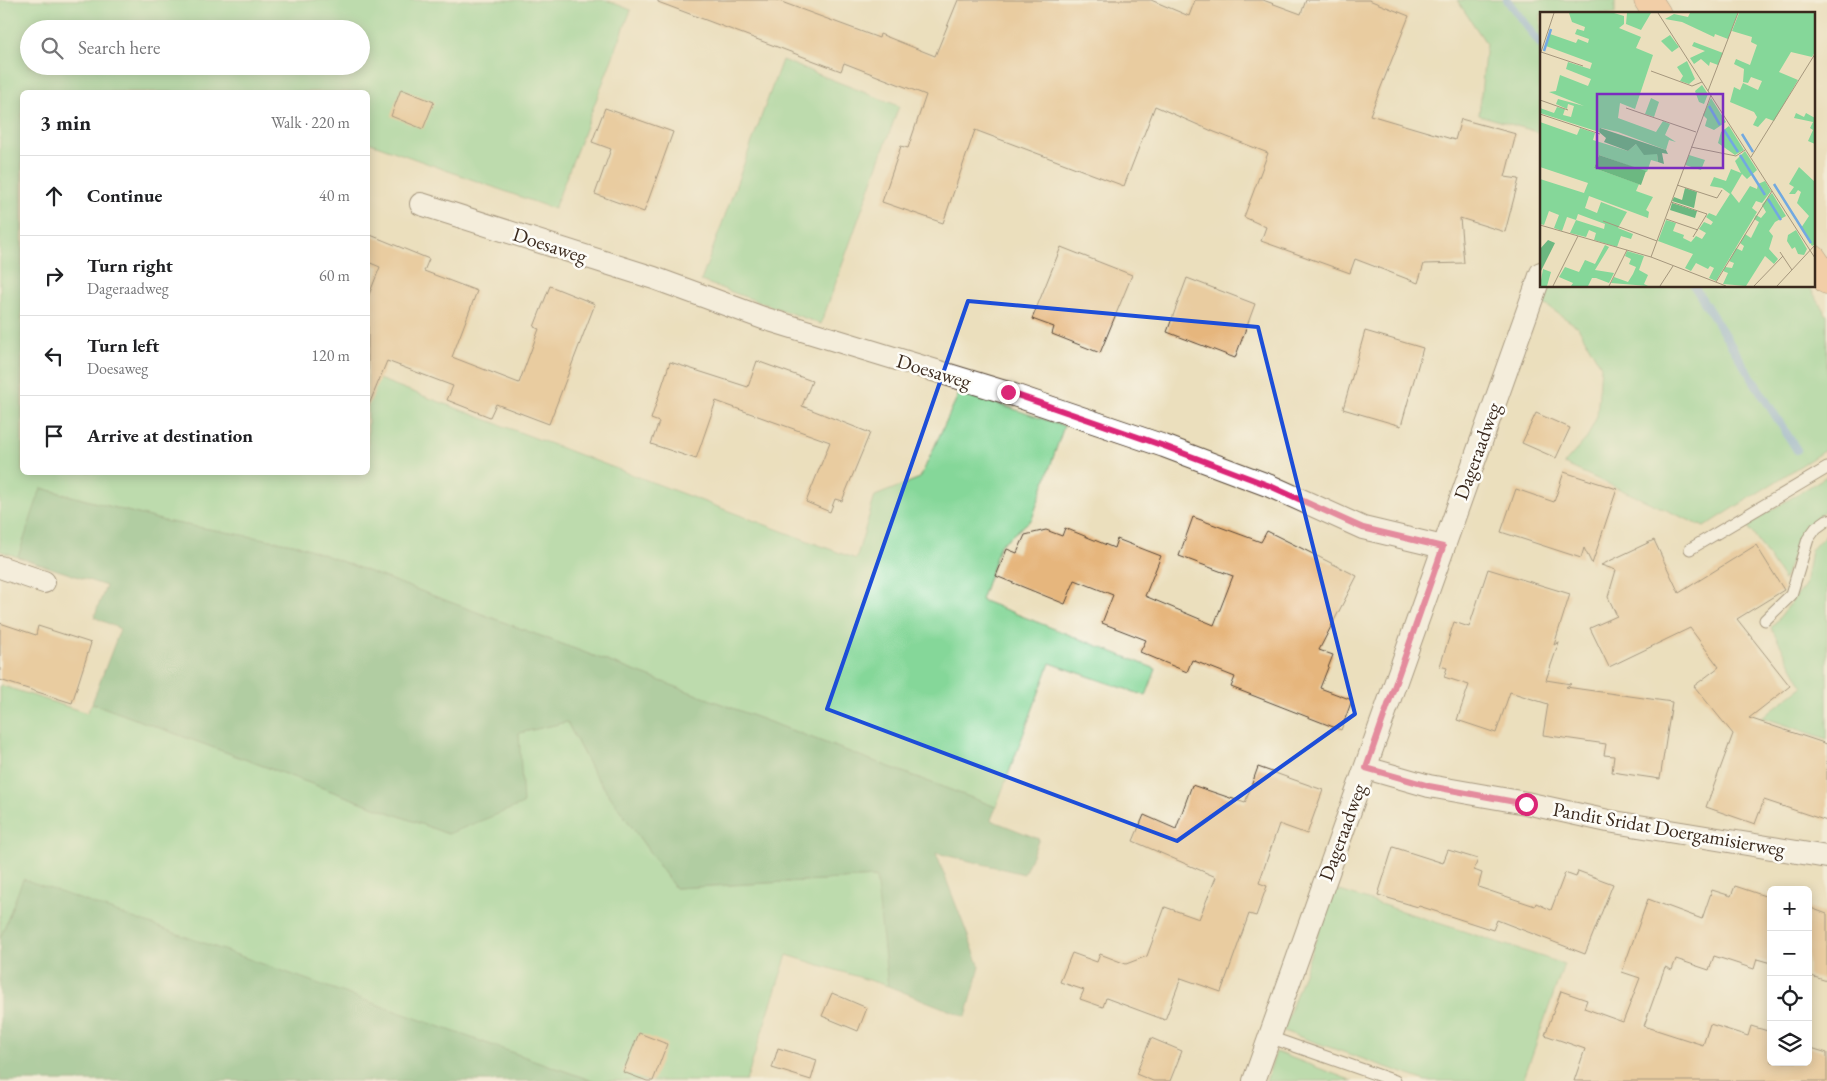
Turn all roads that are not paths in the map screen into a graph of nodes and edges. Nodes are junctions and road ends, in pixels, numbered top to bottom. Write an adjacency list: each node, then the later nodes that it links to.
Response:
1 (422, 204): 7 (street, Doesaweg)
2 (1814, 260): 4 (main road)
3 (1540, 276): 7 (street, Dageraadweg)
4 (1827, 280)
5 (1827, 468): 8 (lane)
6 (1827, 520): 11 (lane)
7 (1443, 547): 12 (street, Dageraadweg)
8 (1690, 549)
9 (0, 567): 10 (street)
10 (44, 582)
11 (1765, 620)
12 (1366, 768): 13 (street, Pandit Sridat Doergamisierweg); 14 (street, Dageraadweg)
13 (1827, 857)
14 (1269, 1037): 15 (street, Dageraadweg); 16 (lane)
15 (1254, 1081)
16 (1395, 1081)

